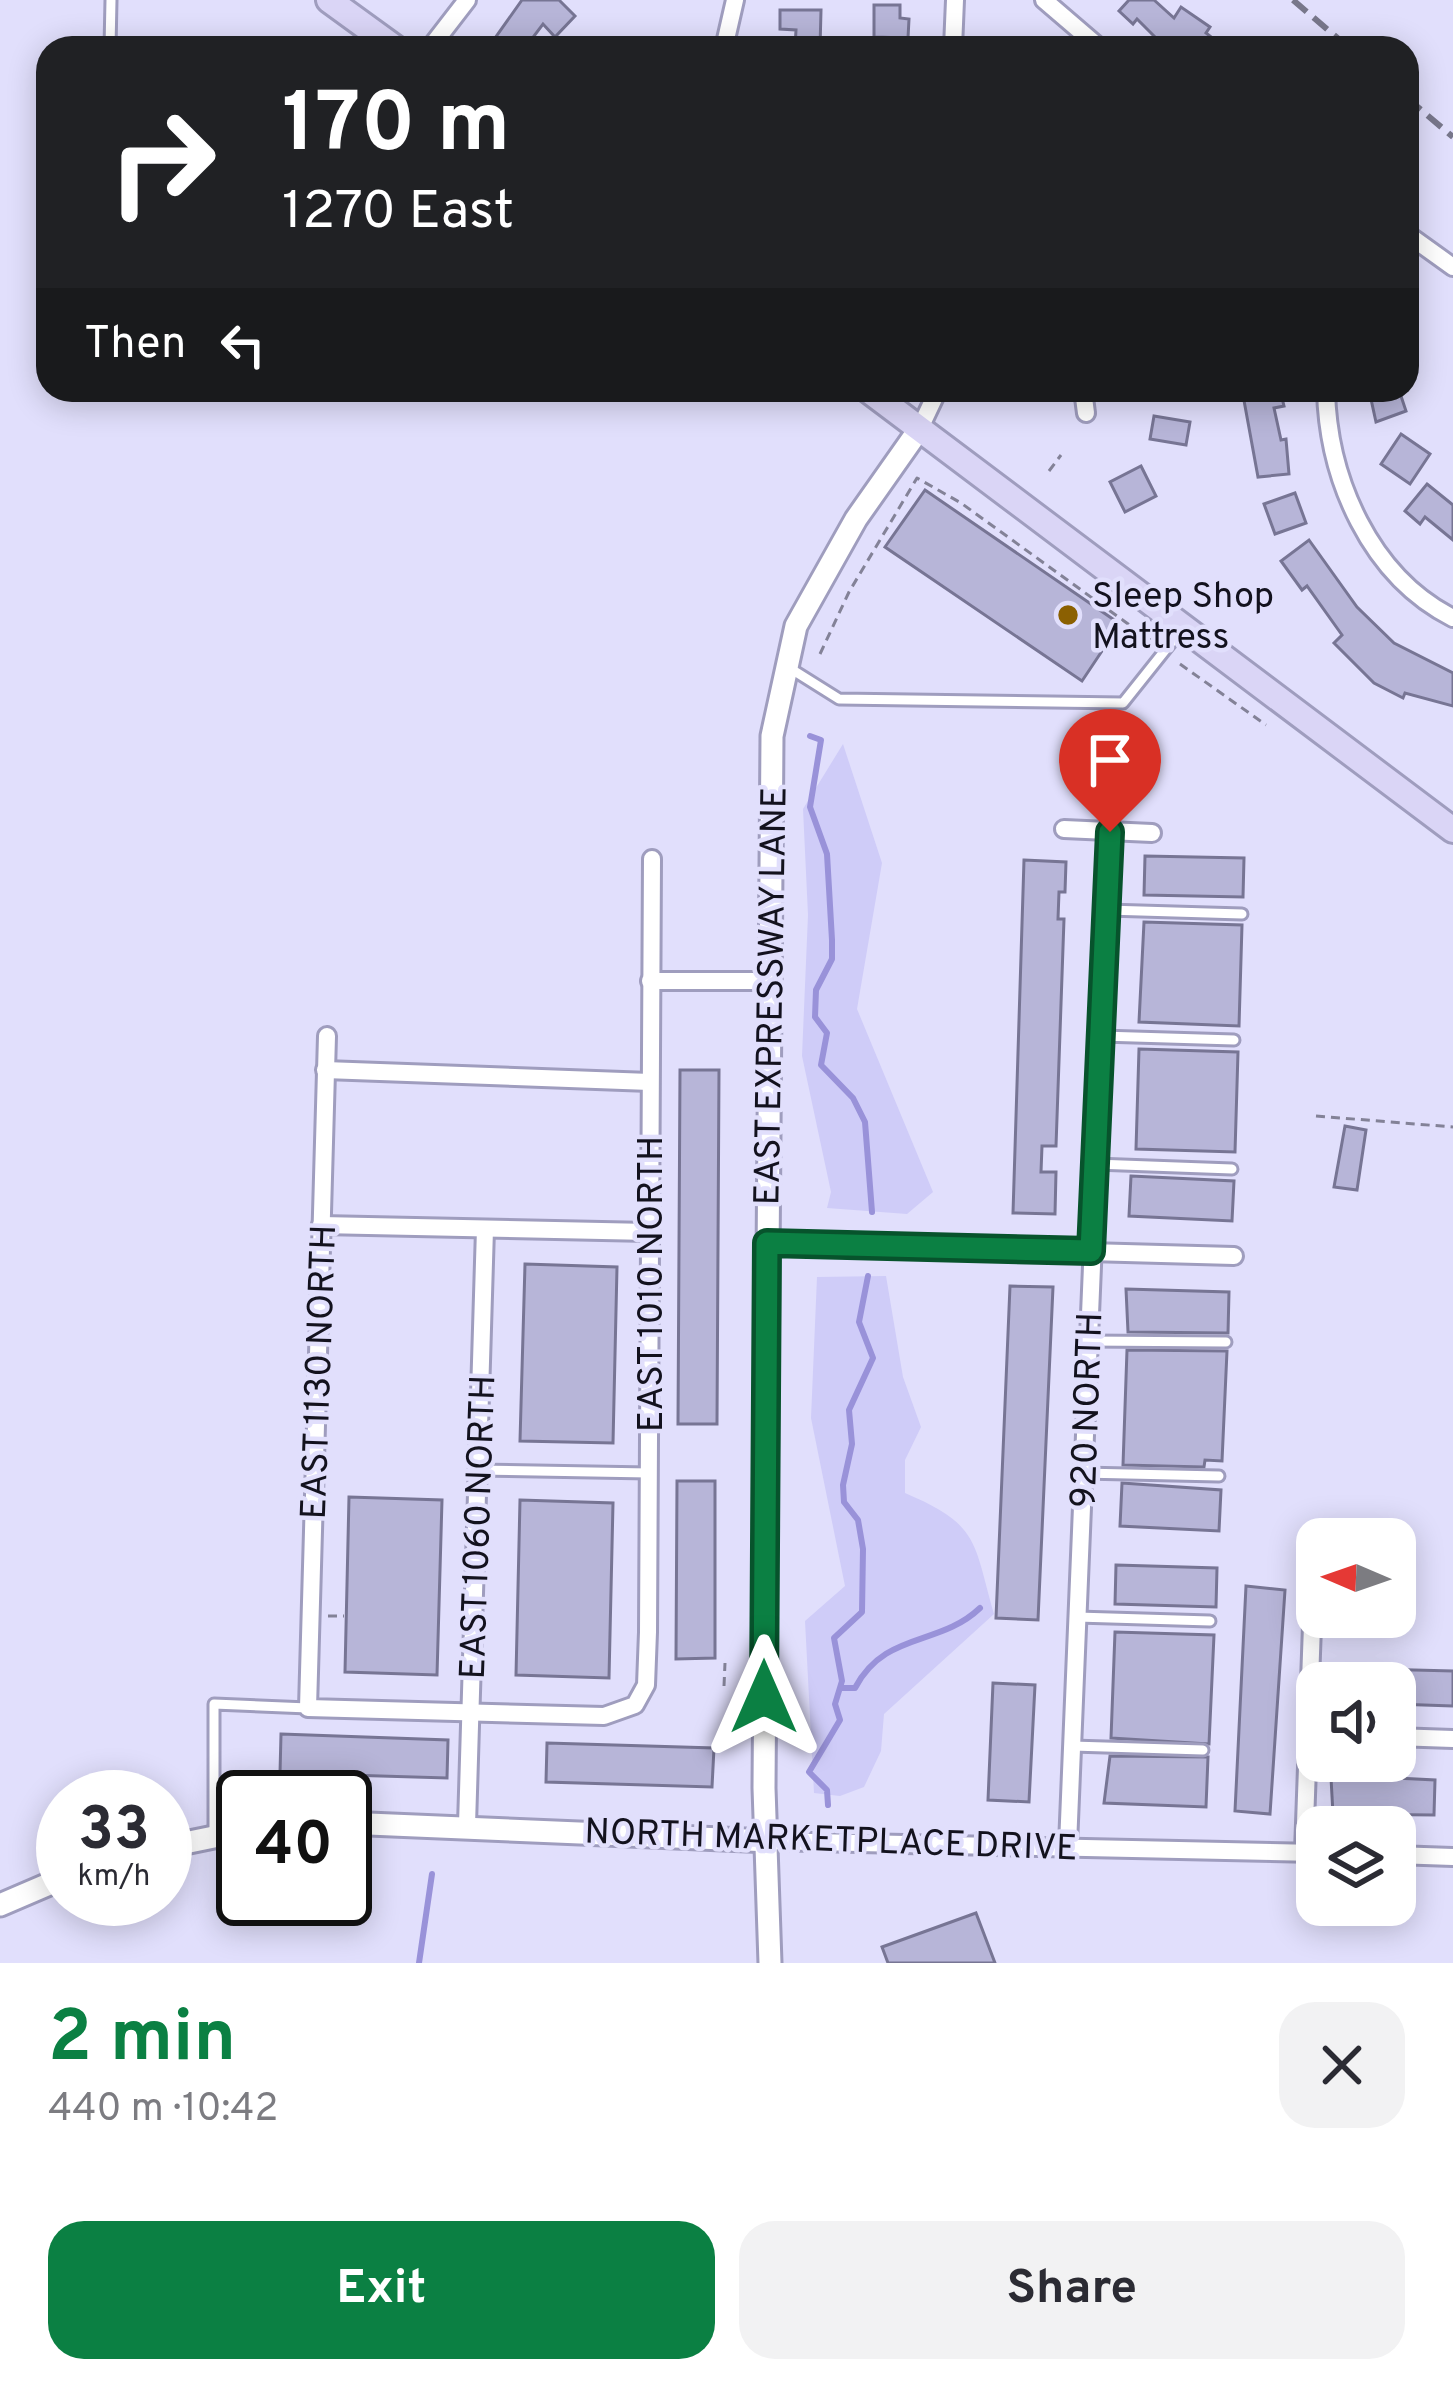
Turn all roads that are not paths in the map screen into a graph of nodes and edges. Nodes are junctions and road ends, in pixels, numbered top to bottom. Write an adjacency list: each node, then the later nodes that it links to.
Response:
1 (111, 0): 7 (lane)
2 (329, 0): 8 (main road)
3 (467, 0): 9 (street)
4 (735, 0): 10 (street)
5 (956, 0): 11 (street)
6 (1044, 0): 12 (street)
7 (110, 36)
8 (378, 36)
9 (439, 36)
10 (727, 36)
11 (954, 36)
12 (1086, 36)
13 (1419, 243): 14 (street)
14 (1453, 267)
15 (884, 402): 20 (main road)
16 (932, 402): 20 (street)
17 (1085, 402): 19 (street)
18 (1327, 402): 21 (street)
19 (1086, 412)
20 (920, 428): 22 (main road); 23 (street, EAST EXPRESSWAY LANE)
21 (1453, 618)
22 (1182, 628): 23 (lane); 25 (main road)
23 (784, 664): 32 (street, EAST EXPRESSWAY LANE)
24 (1064, 830): 26 (street)
25 (1453, 830)
26 (1110, 832): 27 (street); 29 (street, 920 NORTH)
27 (1152, 833)
28 (652, 859): 31 (street, EAST 1010 NORTH)
29 (1107, 910): 30 (lane); 34 (street, 920 NORTH)
30 (1242, 914)
31 (650, 981): 32 (street); 37 (street, EAST 1010 NORTH)
32 (768, 981): 43 (street, EAST EXPRESSWAY LANE)
33 (327, 1036): 36 (street, EAST 1130 NORTH)
34 (1101, 1036): 35 (lane); 38 (street, 920 NORTH)
35 (1234, 1040)
36 (326, 1070): 37 (street); 40 (street, EAST 1130 NORTH)
37 (650, 1082): 42 (street, EAST 1010 NORTH)
38 (1095, 1164): 39 (lane); 44 (street, 920 NORTH)
39 (1232, 1169)
40 (321, 1225): 41 (street); 54 (street, EAST 1130 NORTH)
41 (485, 1229): 42 (street); 48 (street, EAST 1060 NORTH)
42 (649, 1232): 49 (street, EAST 1010 NORTH)
43 (767, 1243): 44 (street); 64 (street, EAST EXPRESSWAY LANE)
44 (1091, 1251): 45 (street); 46 (street, 920 NORTH)
45 (1234, 1256)
46 (1088, 1341): 47 (lane); 50 (street, 920 NORTH)
47 (1226, 1342)
48 (476, 1470): 49 (lane); 55 (street, EAST 1060 NORTH)
49 (649, 1473): 55 (street, EAST 1010 NORTH)
50 (1082, 1473): 51 (lane); 52 (street, 920 NORTH)
51 (1219, 1476)
52 (1077, 1617): 53 (lane); 58 (street, 920 NORTH)
53 (1210, 1622)
54 (308, 1708): 55 (street); 62 (lane)
55 (471, 1712): 61 (street, EAST 1060 NORTH)
56 (1416, 1737): 57 (street)
57 (1453, 1738)
58 (1072, 1746): 59 (lane); 65 (street, 920 NORTH)
59 (1203, 1750)
60 (372, 1823): 61 (street, NORTH MARKETPLACE DRIVE)
61 (467, 1825): 64 (street, NORTH MARKETPLACE DRIVE)
62 (214, 1836): 63 (street)
63 (192, 1841)
64 (768, 1841): 65 (street, NORTH MARKETPLACE DRIVE); 71 (street, EAST EXPRESSWAY LANE)
65 (1068, 1846): 66 (street, NORTH MARKETPLACE DRIVE)
66 (1296, 1852)
67 (1416, 1855): 68 (street)
68 (1453, 1856)
69 (36, 1890): 70 (street)
70 (0, 1905)
71 (770, 1963)

